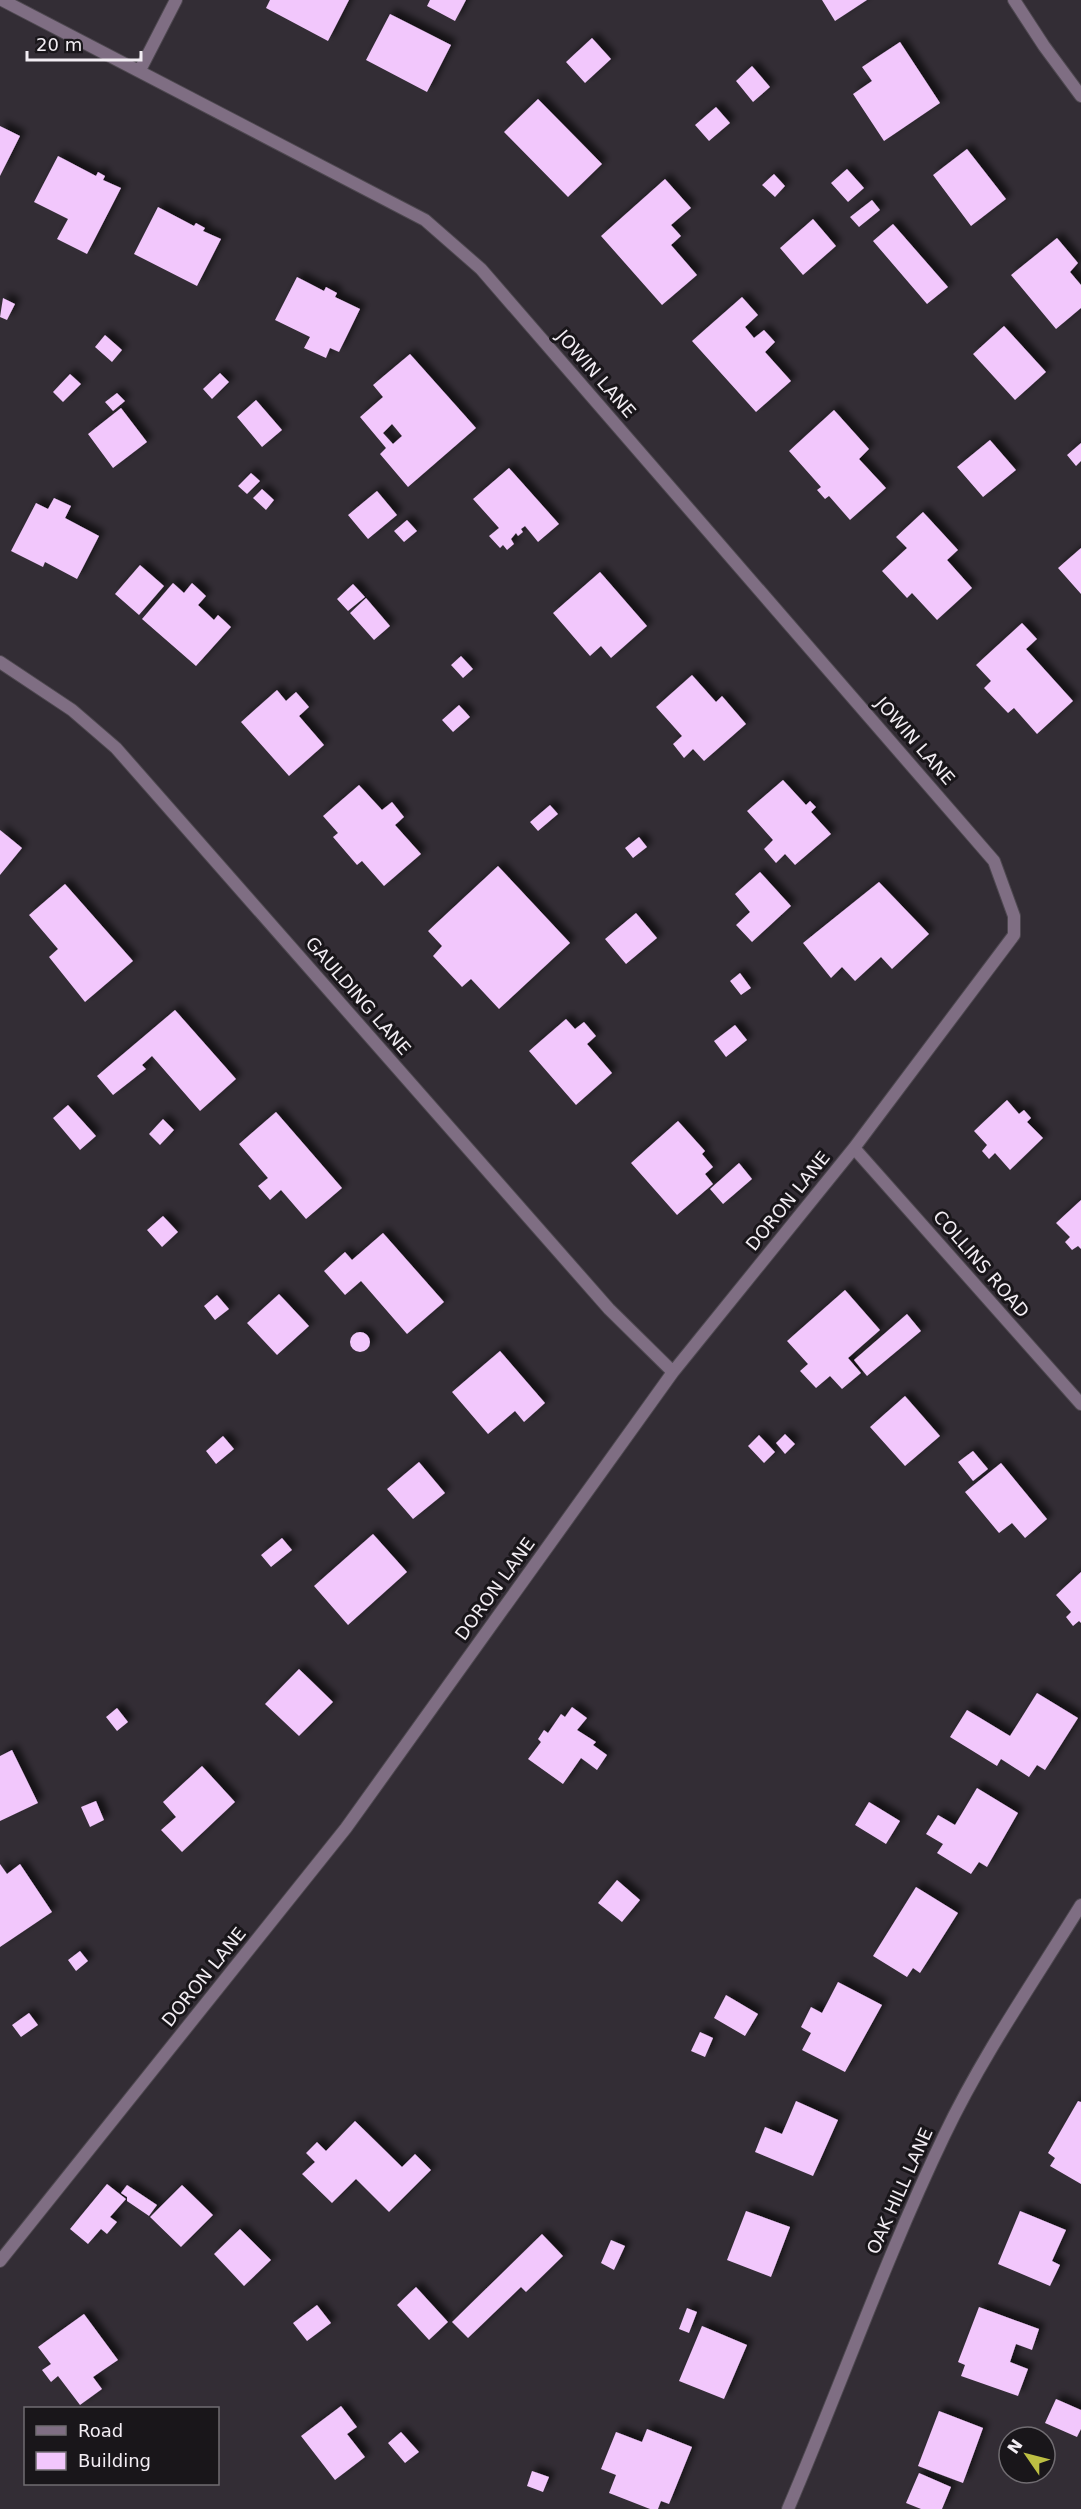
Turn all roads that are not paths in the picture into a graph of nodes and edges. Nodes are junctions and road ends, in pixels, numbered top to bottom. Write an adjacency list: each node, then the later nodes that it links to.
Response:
1 (2, 0): 4 (street, JOWIN LANE)
2 (176, 0): 4 (street)
3 (1014, 0): 5 (street)
4 (140, 70): 7 (street, JOWIN LANE)
5 (1081, 96)
6 (0, 662): 9 (street, GAULDING LANE)
7 (1014, 935): 8 (street, DORON LANE)
8 (854, 1148): 9 (street, DORON LANE); 10 (street, COLLINS ROAD)
9 (673, 1372): 12 (street, DORON LANE)
10 (1081, 1404)
11 (1081, 1905): 13 (street, OAK HILL LANE)
12 (0, 2261)
13 (788, 2509)

